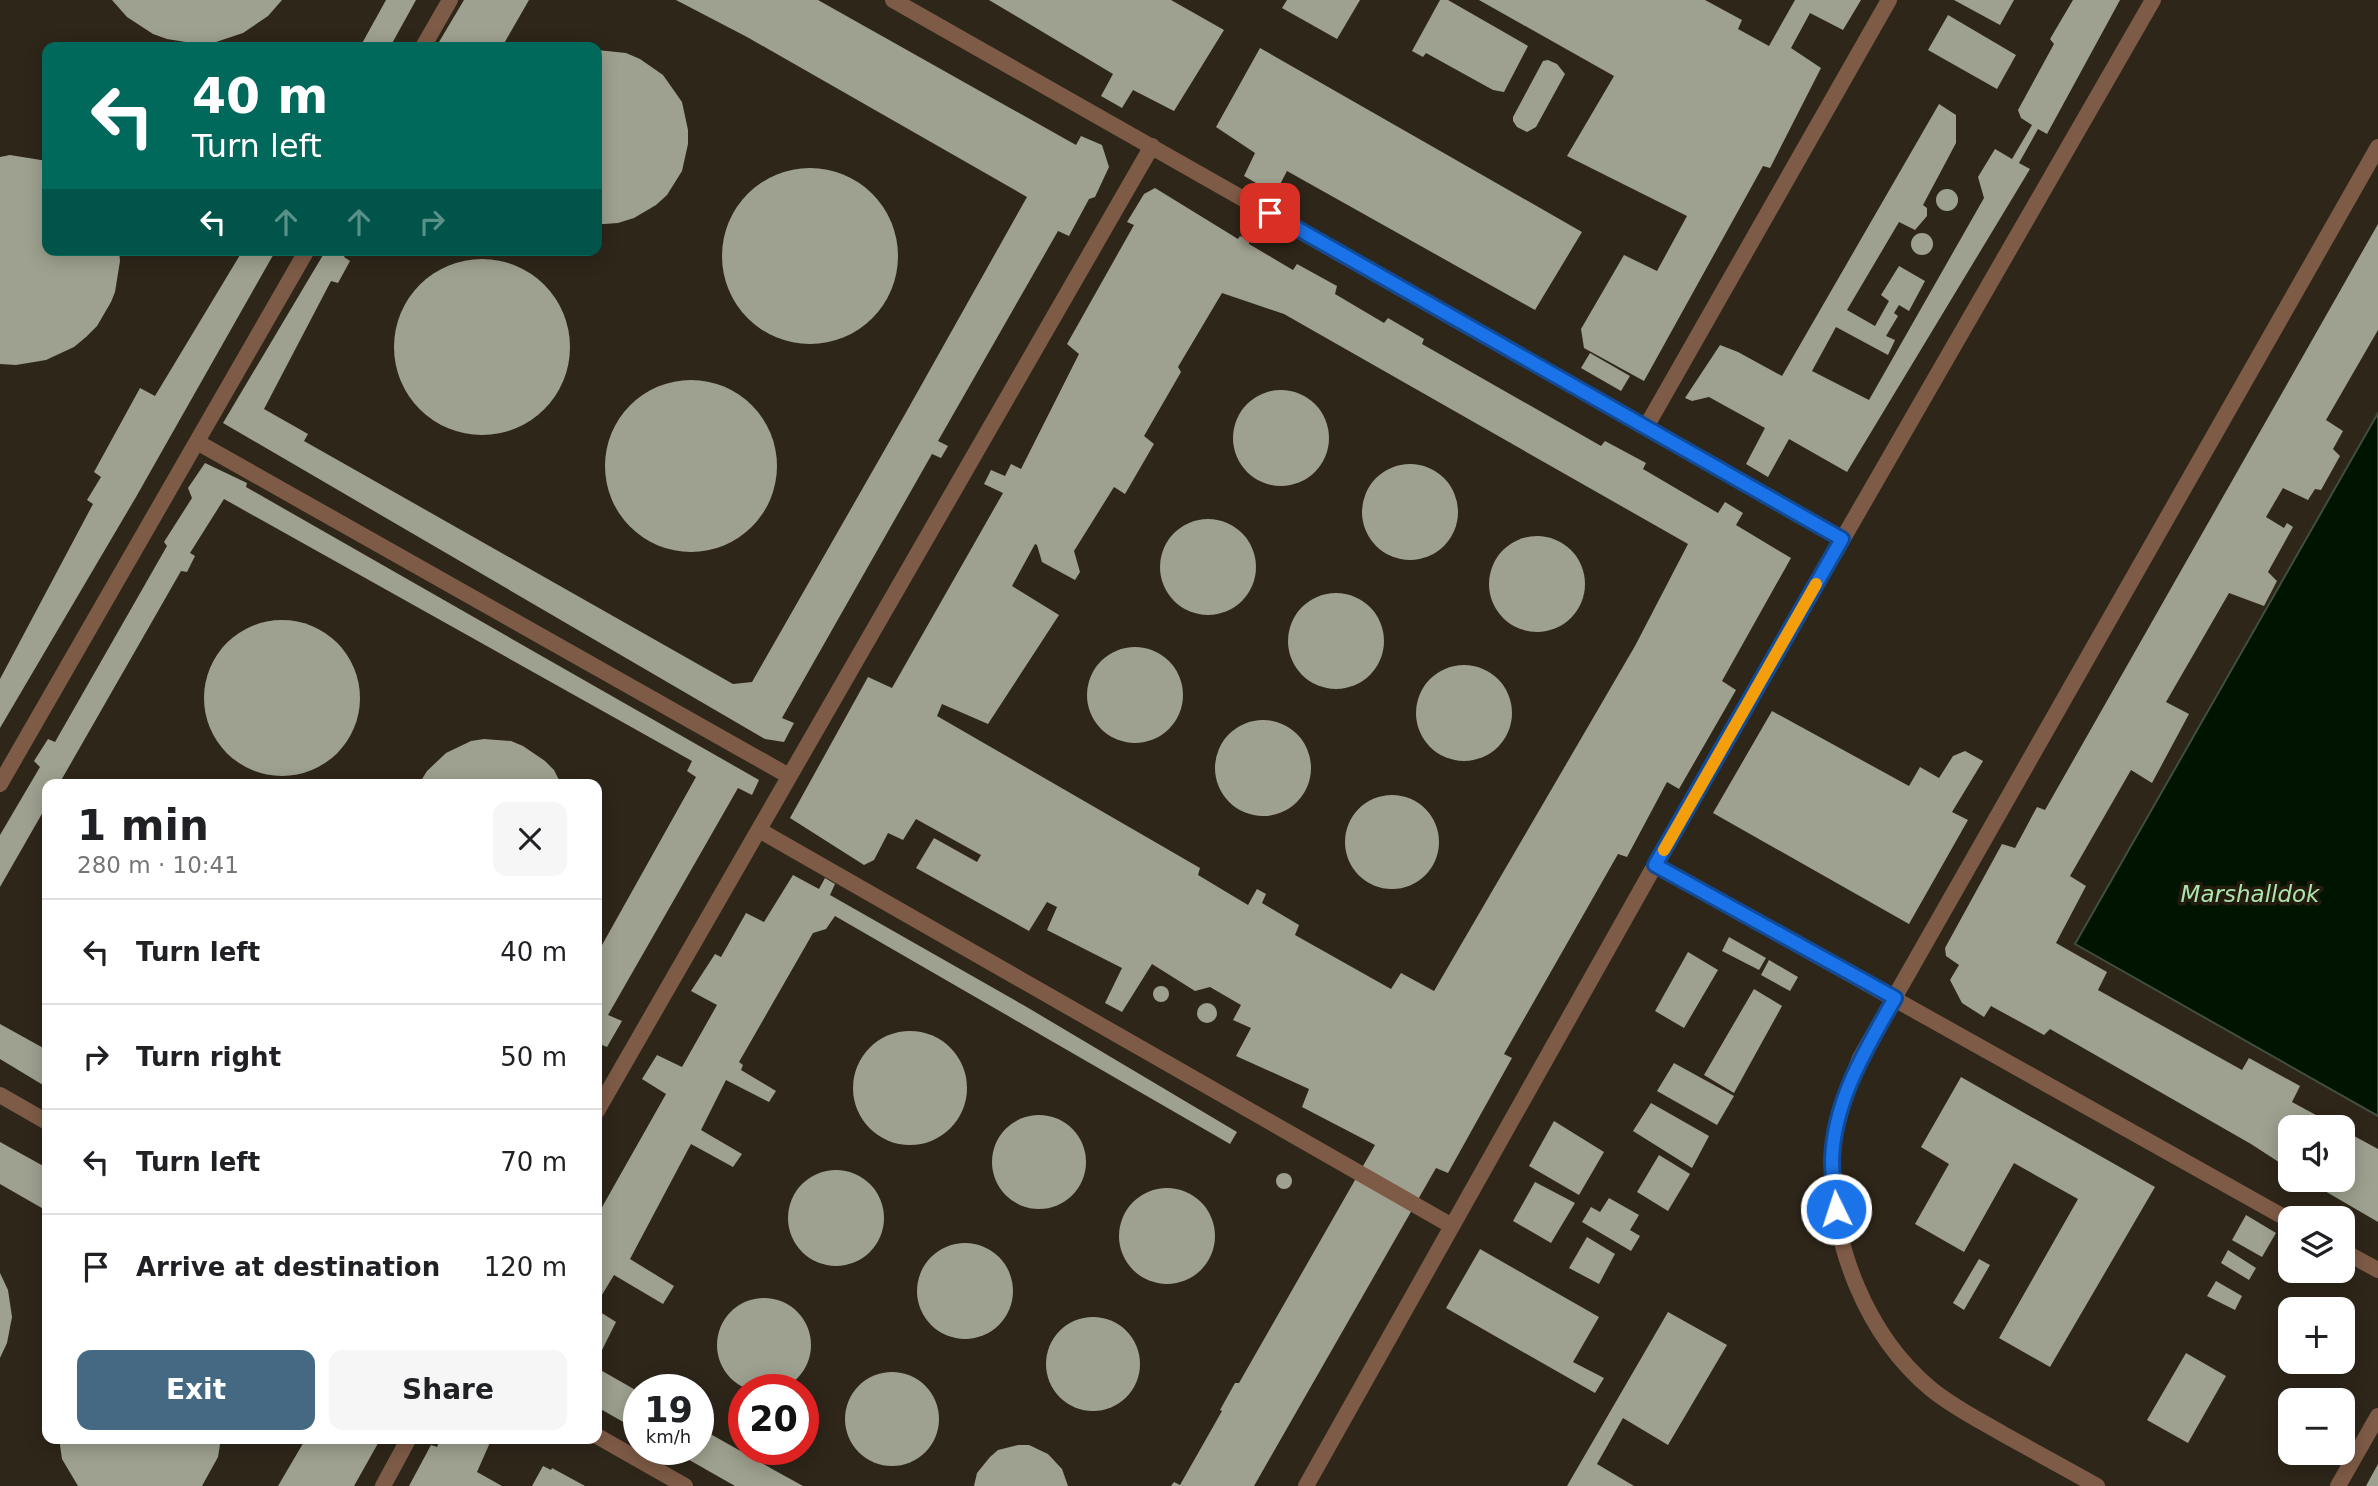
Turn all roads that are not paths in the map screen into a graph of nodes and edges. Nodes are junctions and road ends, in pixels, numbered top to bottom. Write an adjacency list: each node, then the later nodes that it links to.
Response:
1 (450, 0): 5 (lane)
2 (893, 0): 6 (lane)
3 (1889, 0): 9 (lane)
4 (2153, 0): 11 (lane)
5 (426, 42)
6 (1152, 146): 9 (lane); 12 (lane)
7 (2378, 147): 16 (lane)
8 (304, 256): 10 (lane)
9 (1646, 427): 11 (lane)
10 (197, 442): 12 (lane); 13 (lane)
11 (1842, 539): 15 (lane)
12 (789, 776): 14 (lane)
13 (0, 784)
14 (759, 830): 18 (lane); 21 (lane)
15 (1655, 865): 16 (lane); 21 (lane)
16 (1895, 998): 20 (lane); 30 (lane)
17 (0, 1095): 19 (lane)
18 (602, 1102)
19 (42, 1119)
20 (2278, 1214)
21 (1452, 1226): 29 (lane)
22 (2355, 1258): 23 (lane)
23 (2378, 1270)
24 (2378, 1416): 31 (lane)
25 (602, 1439): 28 (lane)
26 (406, 1444): 27 (lane)
27 (383, 1486)
28 (685, 1486)
29 (1306, 1486)
30 (2097, 1486)
31 (2338, 1486)

